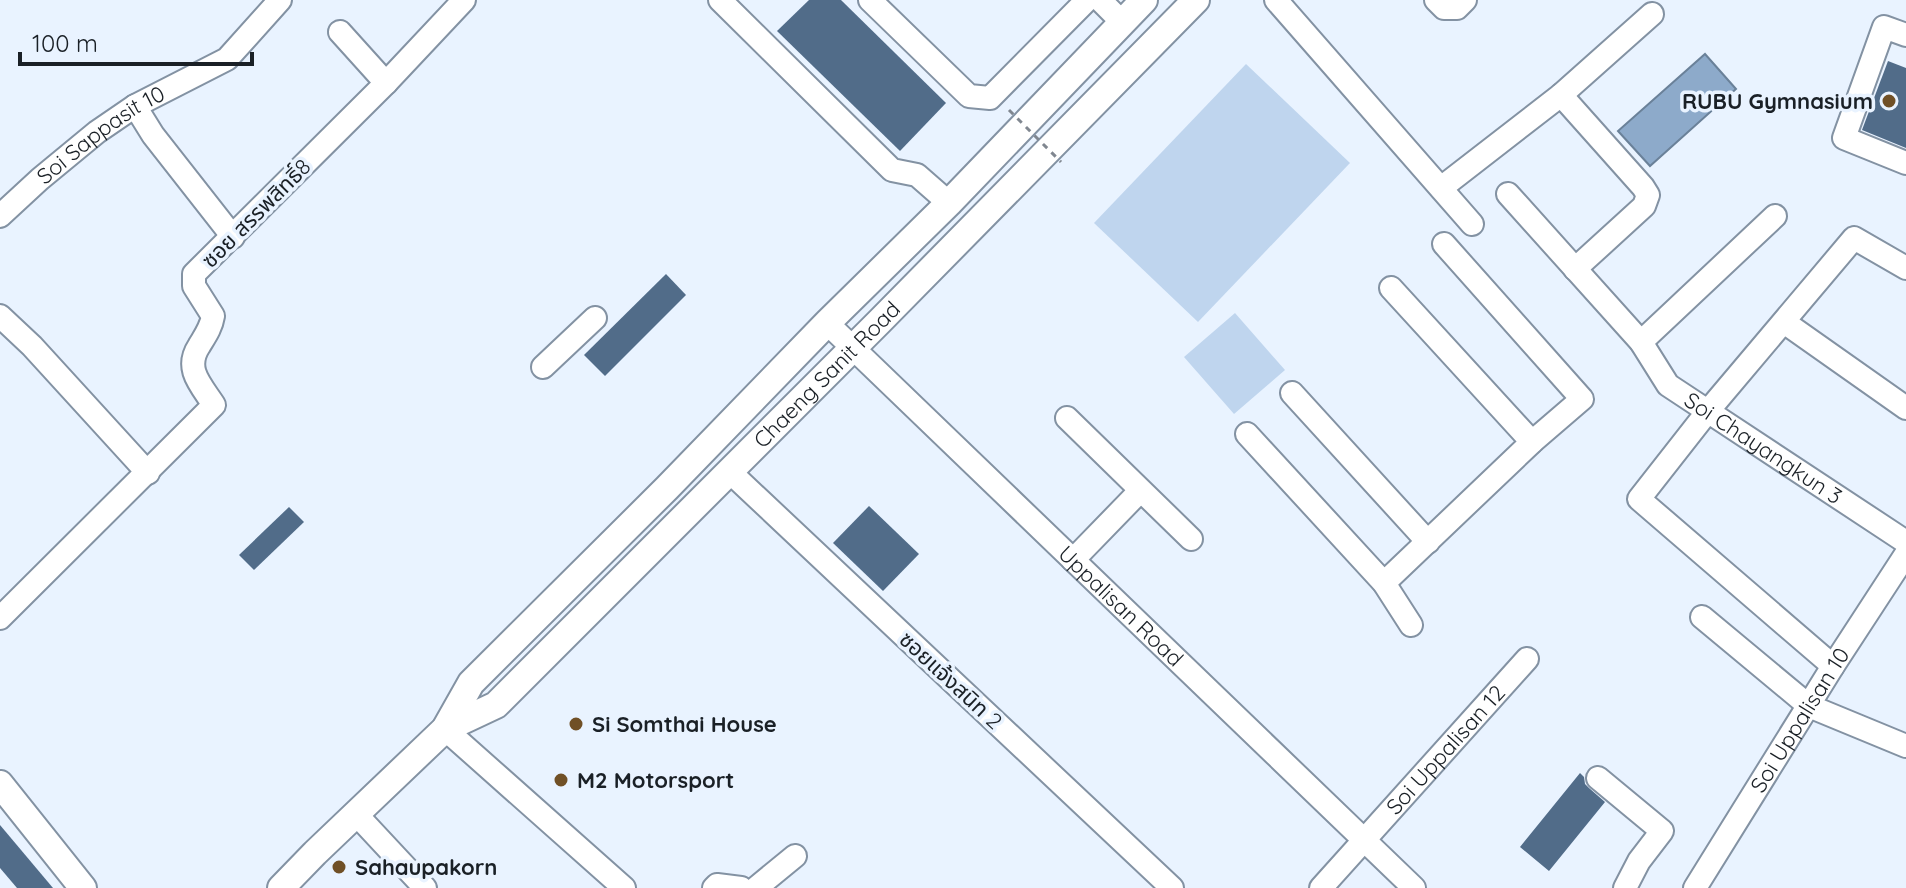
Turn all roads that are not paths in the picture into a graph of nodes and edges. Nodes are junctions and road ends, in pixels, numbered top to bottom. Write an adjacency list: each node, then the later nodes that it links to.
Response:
1 (280, 0): 18 (street, Soi Sappasit 10)
2 (463, 0): 16 (street, ซอย สรรพสิทธิ์8)
3 (870, 0): 4 (street)
4 (1087, 0)
5 (1100, 0): 13 (street)
6 (1144, 0): 13 (main road, Chaeng Sanit Road)
7 (1196, 0): 36 (main road, Chaeng Sanit Road)
8 (1276, 0): 20 (street)
9 (1436, 0): 10 (street)
10 (1465, 0)
11 (732, 4): 22 (street)
12 (1652, 14): 17 (street)
13 (1122, 22): 22 (main road, Chaeng Sanit Road)
14 (340, 32): 16 (street)
15 (1906, 35): 19 (street)
16 (386, 83): 26 (street, ซอย สรรพสิทธิ์8)
17 (1561, 95): 20 (street); 29 (street)
18 (135, 106): 23 (street, Soi Sappasit 10); 26 (street)
19 (1906, 163)
20 (1441, 188): 25 (street)
21 (1508, 194): 29 (street, Soi Chayangkun 3)
22 (949, 203): 34 (main road, Chaeng Sanit Road)
23 (0, 216)
24 (1775, 216): 35 (street)
25 (1472, 224)
26 (233, 237): 45 (street, ซอย สรรพสิทธิ์8)
27 (1444, 244): 43 (street)
28 (1906, 268): 33 (street)
29 (1575, 269): 35 (street, Soi Chayangkun 3)
30 (1391, 288): 43 (street)
31 (0, 316): 45 (street)
32 (595, 318): 37 (street)
33 (1784, 322): 39 (street); 40 (street)
34 (827, 323): 36 (street, Uppalisan Road); 59 (main road, Chaeng Sanit Road)
35 (1641, 342): 40 (street, Soi Chayangkun 3)
36 (853, 348): 44 (main road, Chaeng Sanit Road); 51 (street, Uppalisan Road)
37 (543, 367)
38 (1292, 393): 48 (street)
39 (1906, 408)
40 (1708, 411): 49 (street, Soi Chayangkun 3); 57 (street)
41 (1067, 418): 46 (street)
42 (1247, 434): 52 (street)
43 (1532, 442): 48 (street)
44 (730, 472): 59 (main road, Chaeng Sanit Road); 73 (street, ซอยแจ้งสนิท 2)
45 (148, 473): 54 (street, ซอย สรรพสิทธิ์8)
46 (1140, 491): 47 (street); 51 (street)
47 (1191, 539)
48 (1428, 542): 52 (street)
49 (1906, 542)
50 (1906, 554): 57 (street, Soi Uppalisan 10)
51 (1073, 560): 64 (street, Uppalisan Road)
52 (1384, 583): 55 (street)
53 (1702, 617): 58 (street)
54 (0, 618)
55 (1411, 625)
56 (1527, 659): 64 (street, Soi Uppalisan 12)
57 (1833, 666): 58 (street, Soi Uppalisan 10)
58 (1809, 706): 60 (street); 77 (street, Soi Uppalisan 10)
59 (445, 729): 63 (main road, Chaeng Sanit Road); 69 (street)
60 (1906, 746)
61 (1598, 778): 76 (street)
62 (0, 784): 66 (main road)
63 (356, 814): 67 (main road, Chaeng Sanit Road); 68 (street)
64 (1363, 840): 74 (street, Soi Uppalisan 12); 75 (street, Uppalisan Road)
65 (795, 856): 72 (street)
66 (83, 888)
67 (281, 888)
68 (425, 888)
69 (624, 888)
70 (714, 888): 71 (street)
71 (741, 888)
72 (756, 888)
73 (1172, 888)
74 (1321, 888)
75 (1414, 888)
76 (1625, 888)
77 (1695, 888)

